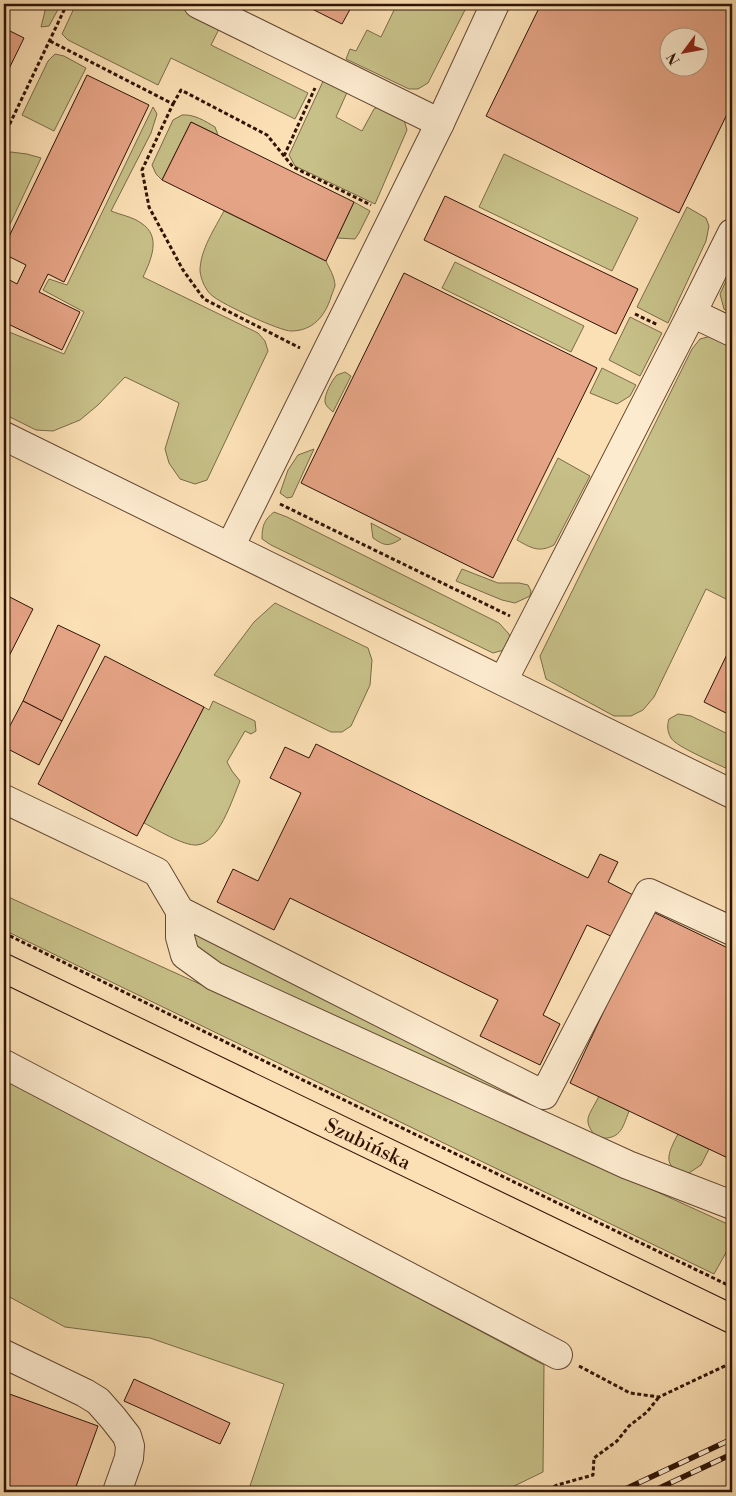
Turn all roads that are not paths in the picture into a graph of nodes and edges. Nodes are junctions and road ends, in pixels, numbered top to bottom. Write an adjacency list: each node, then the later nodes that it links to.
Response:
1 (198, 4): 3 (street)
2 (495, 4): 3 (street)
3 (440, 123): 8 (street)
4 (732, 232): 5 (street)
5 (692, 313): 6 (street); 9 (street)
6 (732, 332)
7 (4, 436): 8 (street)
8 (230, 546): 9 (street)
9 (502, 681): 10 (street)
10 (732, 794)
11 (4, 799): 12 (street)
12 (180, 911): 13 (street); 16 (street)
13 (732, 931)
14 (4, 968): 17 (main road, Szubińska)
15 (4, 1064): 19 (street)
16 (732, 1205)
17 (732, 1319)
18 (4, 1354): 20 (street)
19 (558, 1355)
20 (117, 1492)

